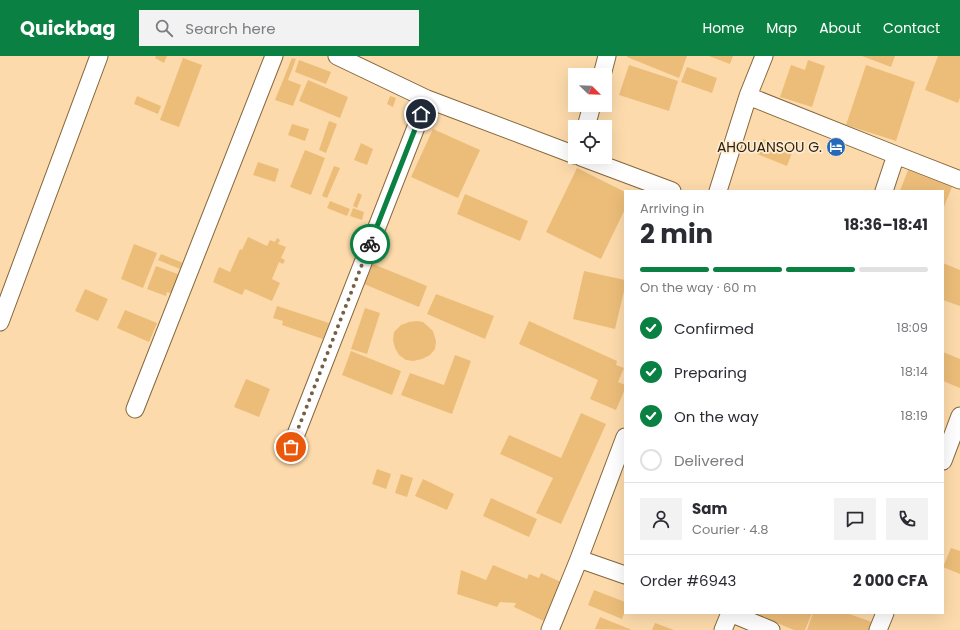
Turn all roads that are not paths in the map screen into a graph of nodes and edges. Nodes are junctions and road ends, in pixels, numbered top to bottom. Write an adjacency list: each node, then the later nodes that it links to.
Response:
1 (98, 56): 16 (street)
2 (274, 56): 17 (street)
3 (337, 56): 8 (street)
4 (607, 56): 6 (street)
5 (764, 56): 7 (street)
6 (604, 68)
7 (748, 96): 10 (street); 14 (street)
8 (427, 99): 9 (street); 20 (street)
9 (568, 152)
10 (896, 155): 12 (street); 15 (street)
11 (600, 164): 13 (street)
12 (960, 180)
13 (669, 190)
14 (718, 190)
15 (884, 190)
16 (0, 322)
17 (135, 409)
18 (960, 416): 21 (street)
19 (624, 440): 22 (street)
20 (291, 447)
21 (944, 457)
22 (579, 558): 23 (street); 27 (street)
23 (624, 575)
24 (730, 614): 28 (street)
25 (732, 614): 29 (street)
26 (885, 614): 30 (street)
27 (550, 630)
28 (723, 630)
29 (771, 630)
30 (878, 630)

